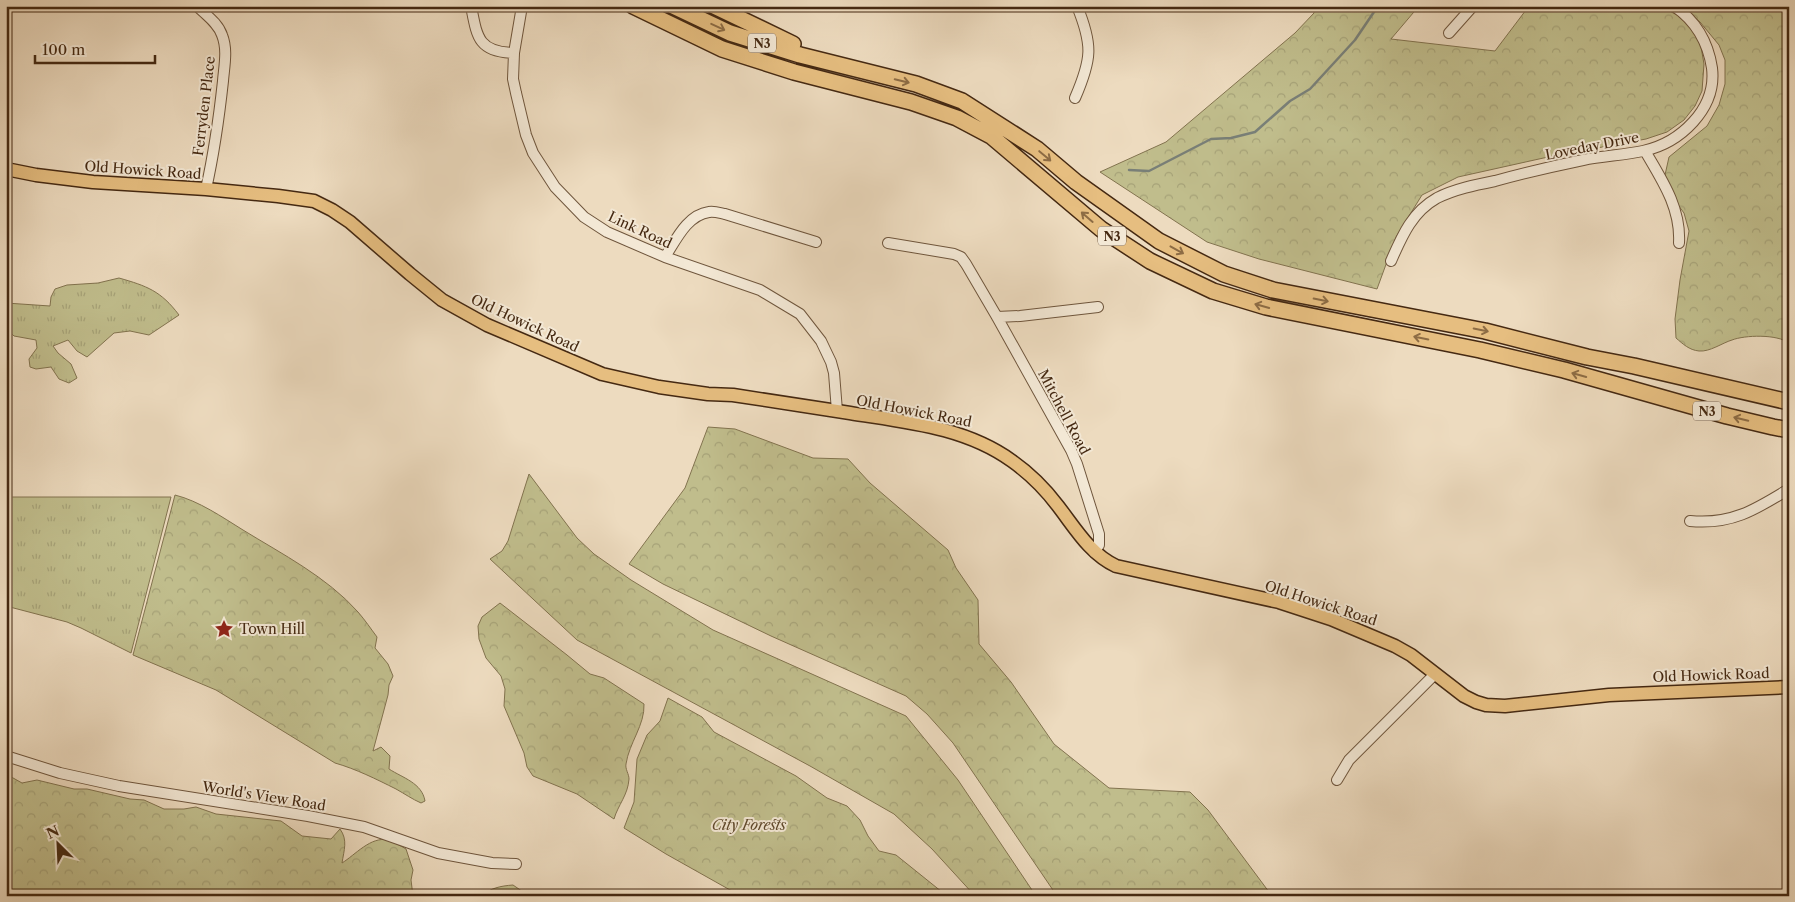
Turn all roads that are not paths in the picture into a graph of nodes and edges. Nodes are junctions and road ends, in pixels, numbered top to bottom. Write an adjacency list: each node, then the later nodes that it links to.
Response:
1 (197, 6): 16 (street, Ferryden Place)
2 (471, 6): 11 (street)
3 (522, 6): 11 (street, Link Road)
4 (633, 6): 28 (highway, N3, one-way to 4)
5 (673, 6): 12 (highway, N3, one-way to 12)
6 (714, 6): 12 (highway)
7 (1077, 6): 13 (street)
8 (1473, 6): 10 (street)
9 (1674, 6): 14 (street, Loveday Drive)
10 (1449, 33)
11 (514, 53): 20 (street, Link Road)
12 (855, 69): 24 (highway, N3, one-way to 24)
13 (1075, 98)
14 (1645, 151): 19 (street); 21 (street, Loveday Drive)
15 (6, 169): 16 (main road, Old Howick Road)
16 (206, 189): 27 (main road, Old Howick Road)
17 (816, 242): 20 (street)
18 (888, 243): 23 (street, Mitchell Road)
19 (1679, 243)
20 (665, 257): 27 (street, Link Road)
21 (1391, 261)
22 (1098, 307): 23 (street)
23 (997, 317): 31 (street, Mitchell Road)
24 (1631, 368): 25 (highway); 26 (highway, N3)
25 (1789, 402)
26 (1789, 410)
27 (837, 412): 31 (main road, Old Howick Road)
28 (1789, 430)
29 (1789, 489): 30 (street)
30 (1690, 521)
31 (1094, 552): 32 (main road, Old Howick Road)
32 (1435, 674): 33 (main road, Old Howick Road); 35 (street)
33 (1789, 687)
34 (6, 756): 36 (street, World's View Road)
35 (1337, 780)
36 (516, 864)

